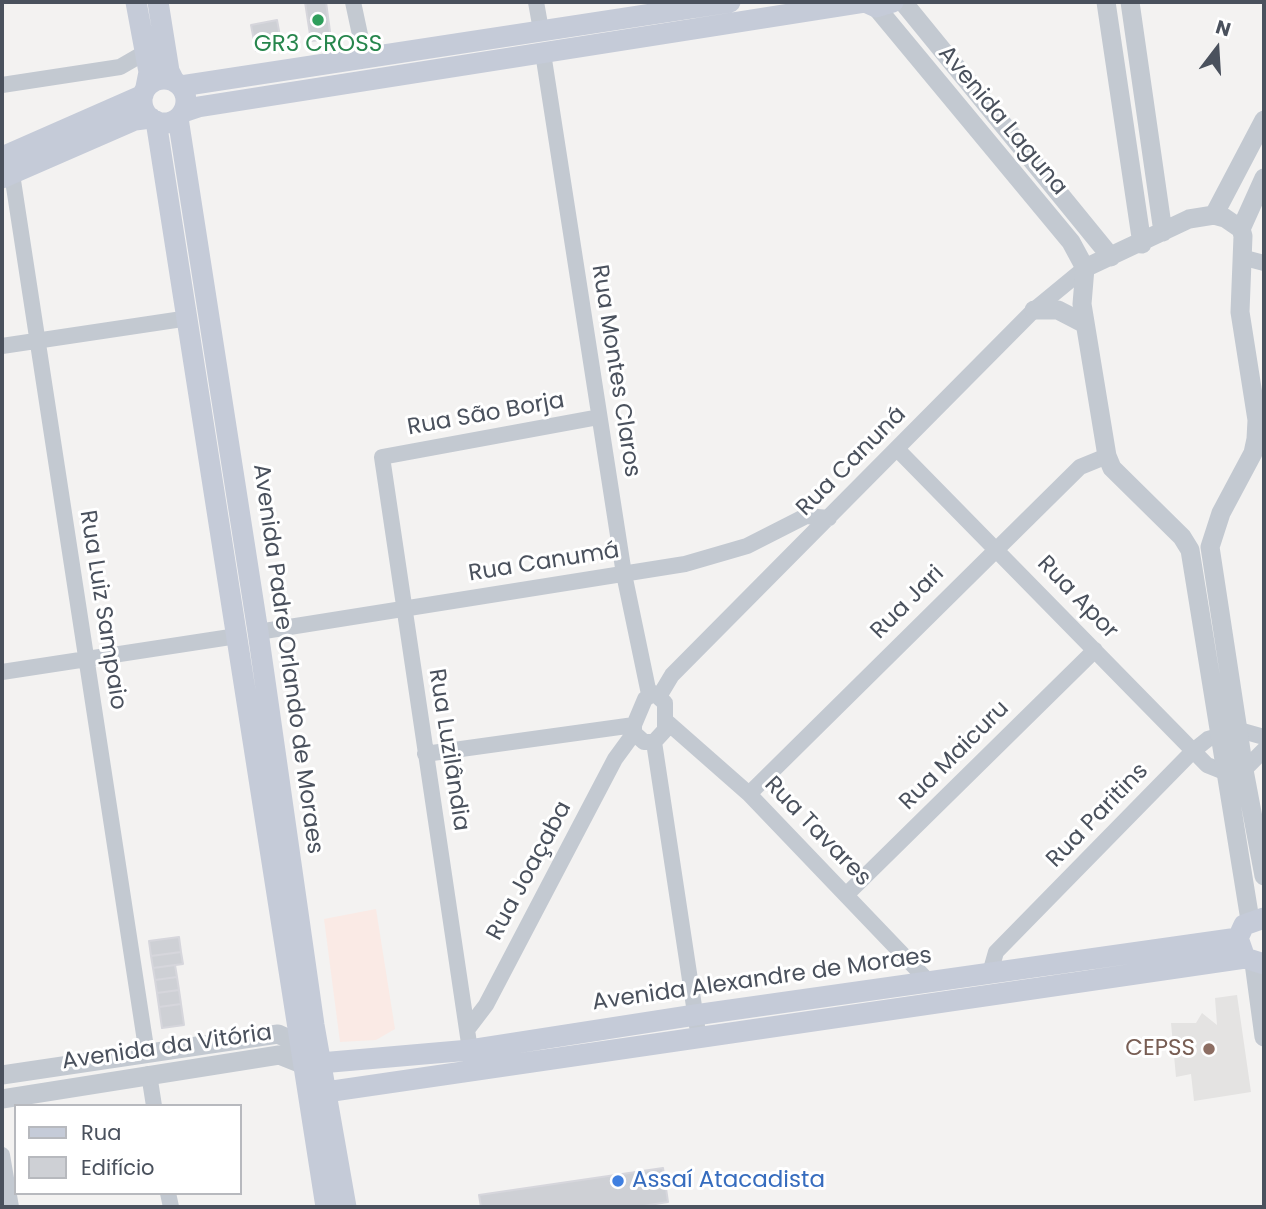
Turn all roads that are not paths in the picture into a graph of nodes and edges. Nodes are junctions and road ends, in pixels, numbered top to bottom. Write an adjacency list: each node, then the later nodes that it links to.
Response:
1 (136, 2): 11 (main road)
2 (158, 2): 14 (main road)
3 (354, 2): 13 (street)
4 (536, 2): 10 (street)
5 (730, 2): 10 (main road)
6 (904, 2): 27 (street, Avenida Laguna)
7 (1106, 2): 26 (street)
8 (1130, 2): 25 (street)
9 (875, 3): 12 (main road); 30 (street, Avenida Laguna)
10 (541, 30): 13 (main road)
11 (146, 52): 15 (street); 16 (main road)
12 (543, 53): 17 (main road); 36 (street, Rua Montes Claros)
13 (365, 58): 14 (main road)
14 (178, 84): 16 (main road); 17 (main road)
15 (2, 85)
16 (145, 91): 18 (main road); 20 (main road)
17 (181, 115): 18 (main road); 45 (main road, Avenida Padre Orlando de Moraes)
18 (153, 120): 20 (main road); 32 (main road, Avenida Padre Orlando de Moraes)
19 (1264, 120): 21 (street)
20 (5, 170): 34 (street, Rua Luiz Sampaio)
21 (1233, 177): 22 (street); 23 (street)
22 (1262, 183): 24 (street)
23 (1214, 215): 24 (street); 25 (street)
24 (1241, 229): 28 (street)
25 (1163, 232): 26 (street)
26 (1142, 243): 27 (street)
27 (1111, 257): 30 (street)
28 (1245, 258): 29 (street); 37 (street)
29 (1264, 263)
30 (1085, 268): 31 (street, Rua Canuná); 33 (street)
31 (1034, 310): 33 (street); 38 (street, Rua Canuná)
32 (189, 318): 34 (street); 45 (main road, Avenida Padre Orlando de Moraes)
33 (1085, 324): 39 (street)
34 (38, 340): 35 (street); 47 (street, Rua Luiz Sampaio)
35 (2, 346)
36 (599, 417): 40 (street, Rua São Borja); 43 (street, Rua Montes Claros)
37 (1261, 422): 52 (street)
38 (897, 449): 41 (street, Rua Canuná); 42 (street, Rua Apor)
39 (1107, 456): 42 (street, Rua Jari); 52 (street)
40 (382, 457): 44 (street, Rua Luzilândia)
41 (829, 518): 43 (street, Rua Canumá); 49 (street, Rua Canuná)
42 (996, 548): 46 (street, Rua Apor); 59 (street, Rua Jari)
43 (624, 574): 44 (street, Rua Canumá); 49 (street, Rua Montes Claros)
44 (403, 608): 45 (street, Rua Canumá); 57 (street, Rua Luzilândia)
45 (247, 634): 47 (street, Rua Canumá); 71 (main road, Avenida Padre Orlando de Moraes)
46 (1095, 650): 56 (street, Rua Apor); 61 (street, Rua Maicuru)
47 (87, 659): 48 (street, Rua Canumá); 70 (street, Rua Luiz Sampaio)
48 (2, 672)
49 (654, 694): 50 (street, Rua Montes Claros); 51 (street, Rua Canuná)
50 (666, 721): 54 (street); 59 (street, Rua Tavares)
51 (634, 729): 54 (street); 57 (street); 69 (street, Rua Joaçaba)
52 (1229, 732): 53 (street); 56 (street, Rua Paritins); 58 (street)
53 (1264, 737)
54 (654, 742): 66 (street)
55 (1264, 750): 58 (street)
56 (1193, 751): 58 (street, Rua Apor); 64 (street, Rua Paritins)
57 (425, 754): 69 (street, Rua Luzilândia)
58 (1236, 771): 60 (street); 62 (street)
59 (749, 794): 61 (street, Rua Tavares)
60 (1264, 876)
61 (846, 895): 65 (street, Rua Tavares)
62 (1257, 919): 63 (main road)
63 (1250, 956): 64 (main road, Avenida Alexandre de Moraes); 67 (street); 68 (main road, Avenida Alexandre de Moraes)
64 (990, 973): 65 (main road, Avenida Alexandre de Moraes)
65 (929, 982): 66 (main road, Avenida Alexandre de Moraes)
66 (695, 1015): 68 (street); 69 (main road, Avenida Alexandre de Moraes)
67 (1264, 1037)
68 (700, 1038): 74 (main road, Avenida Alexandre de Moraes)
69 (469, 1040): 71 (main road, Avenida Alexandre de Moraes)
70 (147, 1054): 71 (street, Avenida da Vitória); 73 (street, Avenida da Vitória)
71 (308, 1057): 72 (street, Avenida da Vitória); 74 (main road); 79 (main road, Avenida Padre Orlando de Moraes)
72 (149, 1074): 75 (street, Avenida da Vitória); 76 (street)
73 (2, 1075)
74 (326, 1092): 80 (main road)
75 (2, 1099)
76 (154, 1104)
77 (2, 1155): 78 (street)
78 (11, 1207)
79 (326, 1207)
80 (346, 1207)

